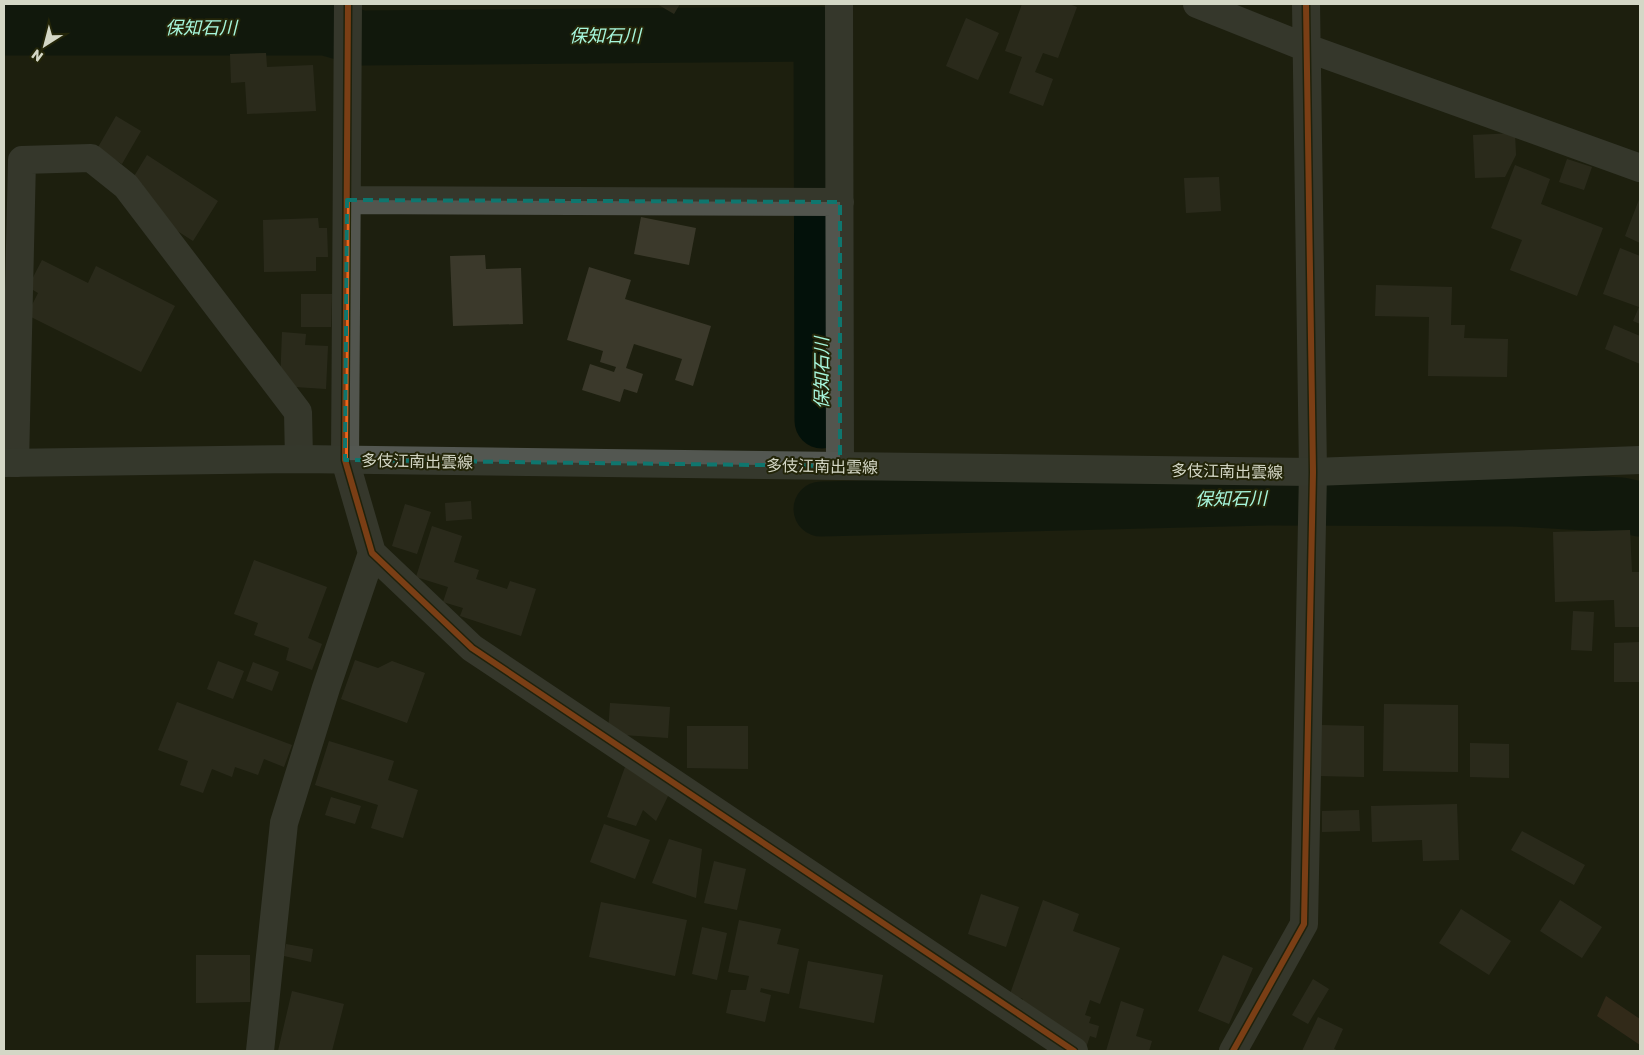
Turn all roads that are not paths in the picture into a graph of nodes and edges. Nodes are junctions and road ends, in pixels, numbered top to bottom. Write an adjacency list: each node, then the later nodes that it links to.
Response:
1 (348, 4): 7 (street)
2 (839, 4): 8 (street)
3 (1197, 4): 5 (street)
4 (1306, 4): 5 (street)
5 (1307, 48): 6 (street); 14 (street)
6 (1640, 168)
7 (347, 200): 8 (street); 10 (street)
8 (840, 202): 13 (street)
9 (299, 460): 10 (main road, 多伎江南出雲線); 12 (main road, 多伎江南出雲線); 12 (street)
10 (345, 460): 13 (main road, 多伎江南出雲線); 15 (street)
11 (1640, 460): 14 (main road, 多伎江南出雲線)
12 (10, 463)
13 (840, 466): 14 (main road, 多伎江南出雲線)
14 (1312, 472): 18 (street)
15 (372, 553): 16 (street); 17 (street)
16 (260, 1051)
17 (1074, 1051)
18 (1233, 1051)

